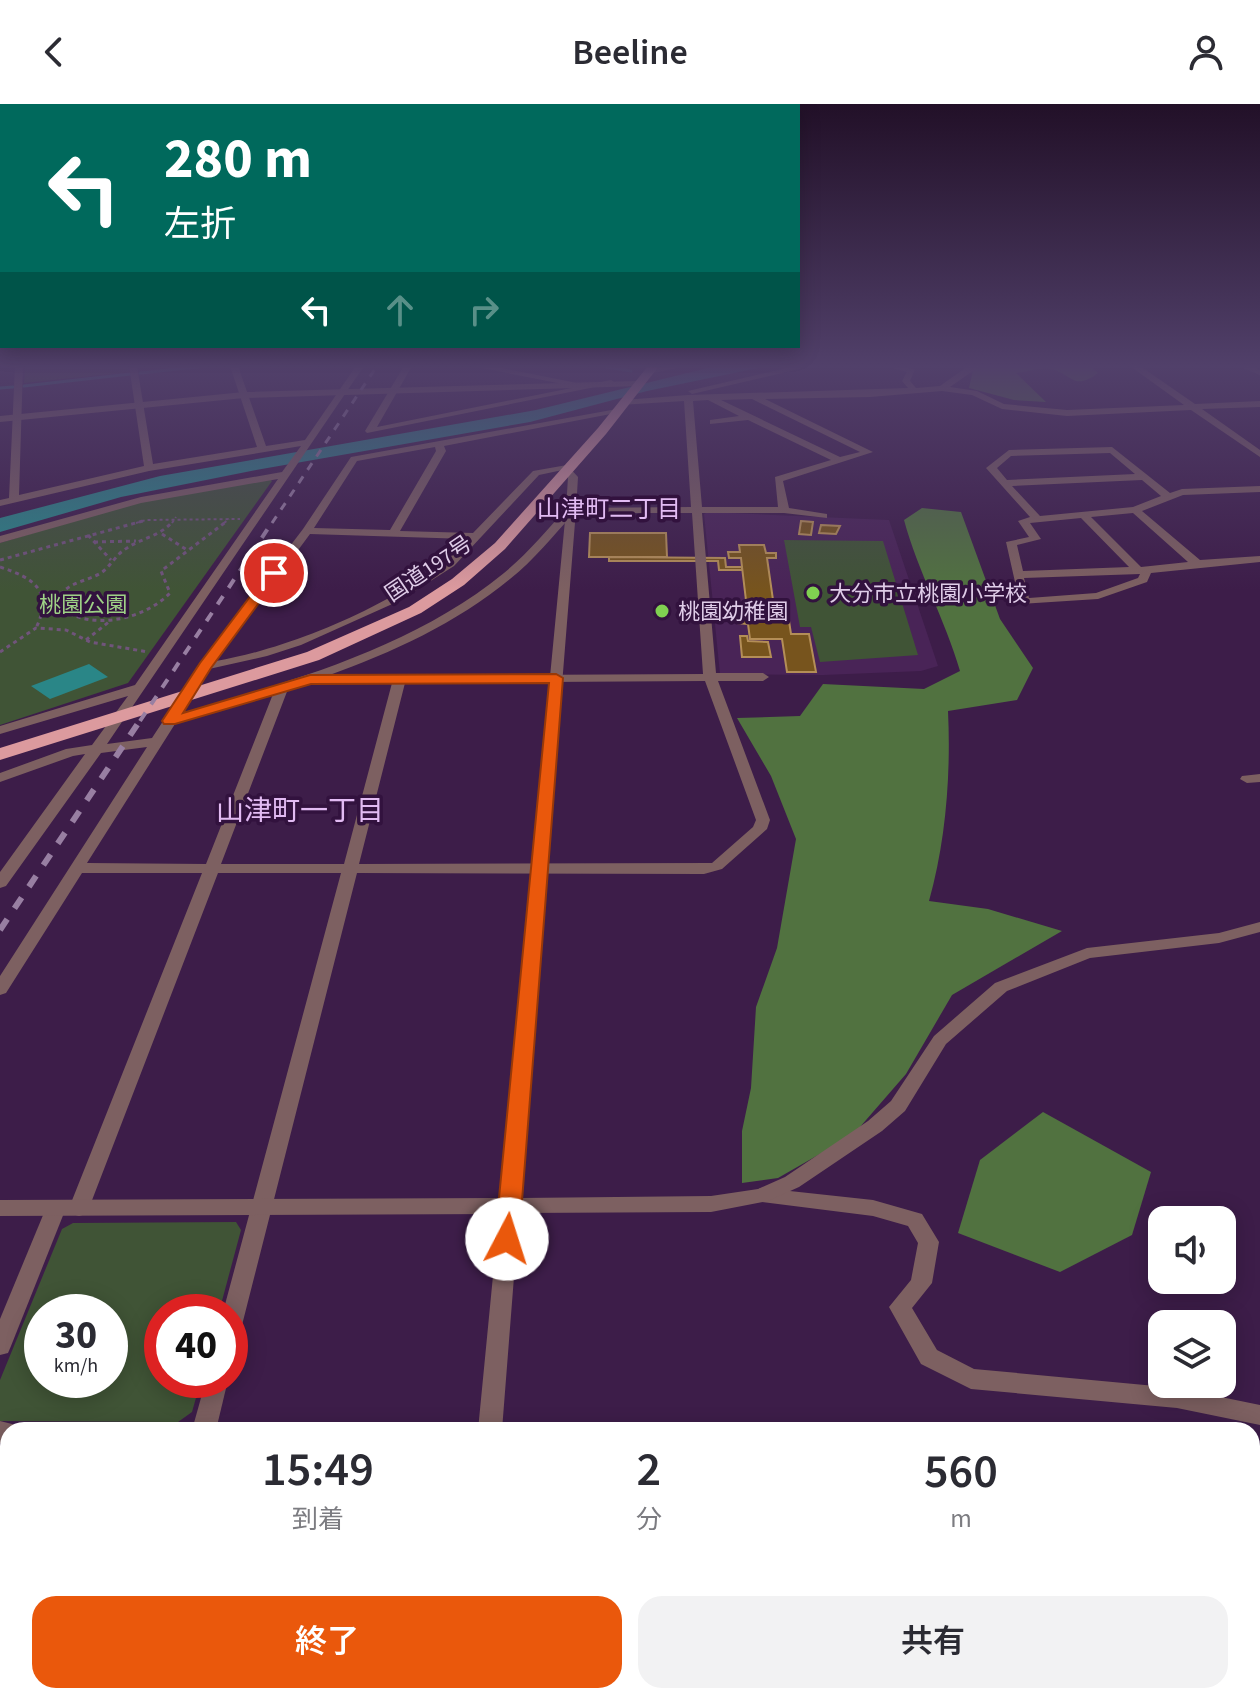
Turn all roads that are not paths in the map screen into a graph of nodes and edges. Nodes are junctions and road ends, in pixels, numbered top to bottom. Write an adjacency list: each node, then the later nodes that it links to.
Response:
1 (16, 441): 23 (street)
2 (145, 441): 16 (street)
3 (259, 441): 13 (street)
4 (308, 441): 11 (street)
5 (455, 441): 12 (street)
6 (590, 441): 17 (highway, 国道197号)
7 (688, 441): 25 (street)
8 (798, 441): 15 (street)
9 (844, 441): 15 (street)
10 (1241, 441): 14 (street)
11 (306, 444): 13 (street); 18 (street)
12 (439, 444): 32 (street); 33 (street)
13 (262, 448): 16 (street)
14 (1260, 454)
15 (840, 461): 27 (street)
16 (149, 468): 23 (street)
17 (567, 468): 26 (street); 34 (street); 52 (highway, 国道197号)
18 (288, 470): 35 (street); 46 (street)
19 (1141, 477): 20 (street); 20 (street); 22 (street)
20 (1004, 483): 31 (street)
21 (1260, 489): 22 (street)
22 (1168, 497): 28 (street)
23 (14, 499): 24 (street)
24 (0, 503)
25 (698, 509): 26 (street); 27 (street); 41 (street)
26 (571, 510): 43 (street); 45 (street)
27 (784, 510): 30 (street)
28 (1135, 510): 29 (street); 37 (street)
29 (1082, 514): 31 (street); 38 (street)
30 (823, 516)
31 (1038, 520): 39 (street)
32 (307, 531): 33 (street); 40 (street)
33 (393, 534): 34 (street)
34 (476, 536): 40 (street)
35 (0, 540)
36 (1260, 559): 37 (street)
37 (1197, 564): 38 (street)
38 (1142, 569): 39 (street); 39 (street)
39 (1017, 575)
40 (205, 666): 48 (street)
41 (710, 677): 42 (street); 43 (street); 57 (street)
42 (763, 677)
43 (556, 678): 44 (street); 57 (street)
44 (400, 679): 45 (street); 56 (street)
45 (310, 680): 47 (street)
46 (140, 688): 49 (street); 51 (street)
47 (282, 689): 48 (street); 55 (street)
48 (170, 721): 50 (street)
49 (0, 730)
50 (157, 742): 51 (street); 54 (street)
51 (99, 747): 53 (street); 58 (street)
52 (0, 754)
53 (0, 778)
54 (77, 868): 55 (street); 60 (street)
55 (212, 868): 56 (street); 64 (street)
56 (350, 868): 57 (street); 65 (street)
57 (540, 868): 66 (street)
58 (0, 883)
59 (1260, 927): 61 (street)
60 (0, 989)
61 (761, 1196): 66 (street); 70 (street)
62 (0, 1208): 63 (street)
63 (56, 1208): 64 (street); 68 (street)
64 (79, 1208): 65 (street)
65 (262, 1208): 66 (street); 67 (street)
66 (510, 1208): 72 (street)
67 (239, 1294)
68 (0, 1346)
69 (212, 1398): 71 (street)
70 (1260, 1415)
71 (206, 1422)
72 (491, 1422)

